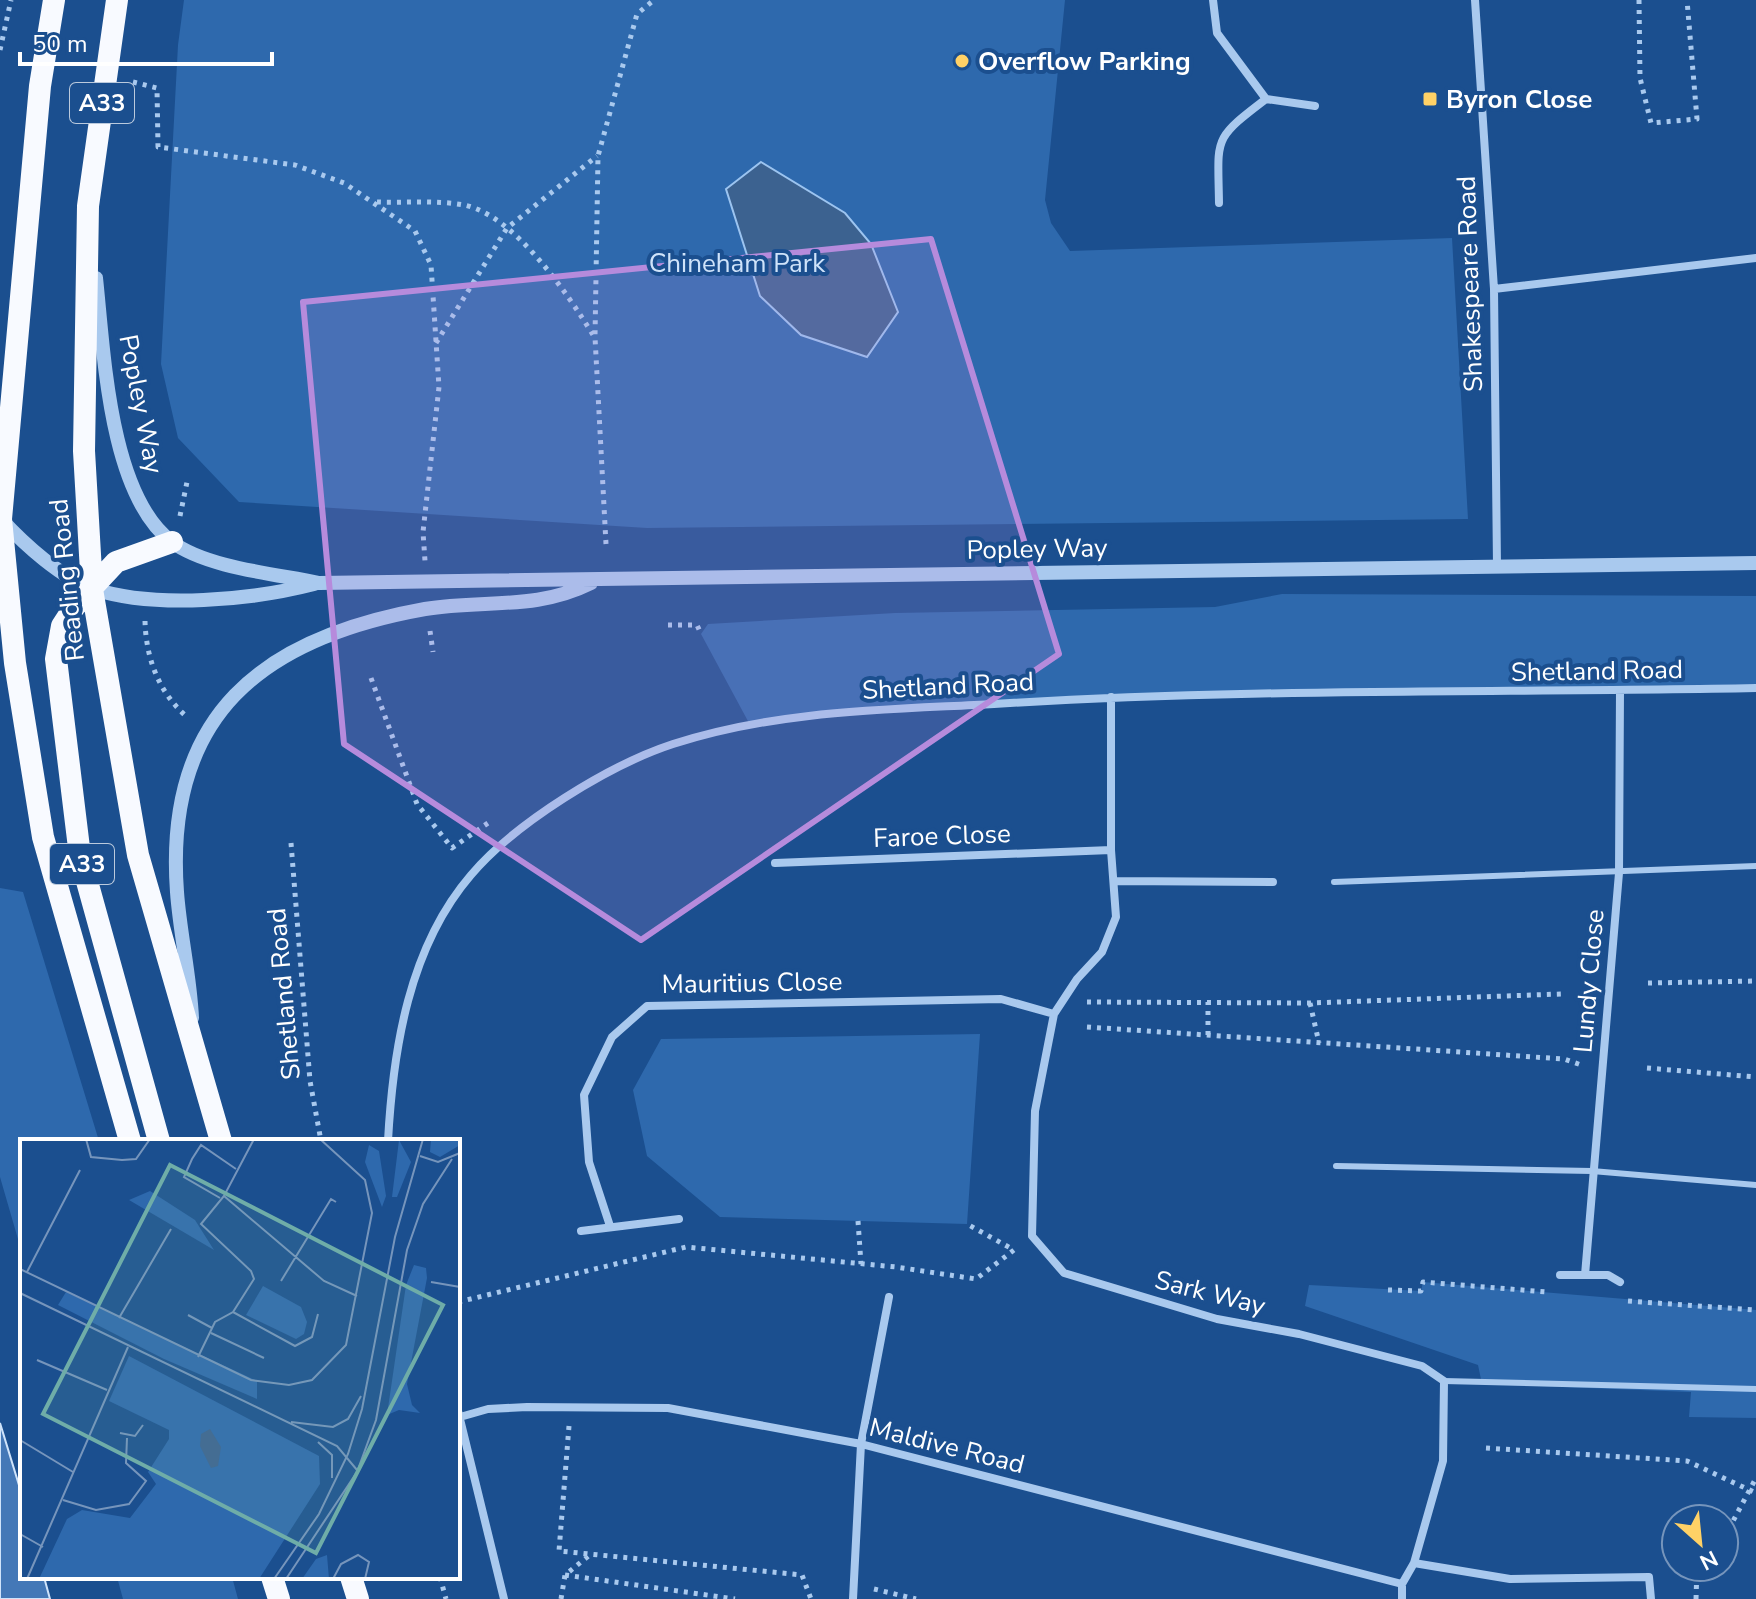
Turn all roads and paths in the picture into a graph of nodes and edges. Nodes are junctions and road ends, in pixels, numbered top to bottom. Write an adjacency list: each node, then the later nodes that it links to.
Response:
1 (11, 0): 9 (path)
2 (54, 0): 22 (highway, A33)
3 (117, 0): 16 (highway, Reading Road / A33)
4 (654, 0): 13 (path)
5 (1213, 0): 11 (street)
6 (1475, 0): 19 (street, Shakespeare Road)
7 (1639, 0): 8 (path)
8 (1687, 0)
9 (0, 50)
10 (132, 81): 14 (path)
11 (1266, 99): 12 (street); 15 (street)
12 (1315, 106)
13 (598, 156): 17 (path); 20 (path)
14 (376, 202): 17 (path); 21 (path)
15 (1219, 203)
16 (88, 206): 24 (street, Popley Way); 30 (highway, Reading Road / A33)
17 (507, 228): 20 (path); 21 (path)
18 (1756, 258): 19 (street)
19 (1494, 289): 27 (street, Shakespeare Road)
20 (595, 337): 25 (path)
21 (436, 343): 23 (path)
22 (1, 519): 30 (street, Popley Way); 62 (highway, A33)
23 (423, 532)
24 (172, 542): 29 (street, Popley Way); 30 (highway, A33)
25 (606, 544)
26 (1756, 563): 27 (street, Popley Way)
27 (1497, 566): 28 (street, Popley Way)
28 (595, 581): 29 (street, Popley Way); 58 (street)
29 (319, 583): 30 (street, Popley Way)
30 (92, 589): 58 (highway, Reading Road / A33); 63 (highway, A33)
31 (668, 625): 33 (path)
32 (145, 626): 38 (path)
33 (701, 634)
34 (371, 678): 39 (path)
35 (1756, 688): 36 (street, Shetland Road)
36 (1620, 690): 37 (street, Shetland Road); 44 (street, Lundy Close)
37 (1111, 697): 41 (street); 66 (street, Shetland Road)
38 (185, 716)
39 (488, 823)
40 (291, 843): 65 (path, Shetland Road)
41 (1111, 850): 42 (street, Faroe Close); 45 (street)
42 (775, 863)
43 (1756, 866): 44 (lane)
44 (1619, 873): 47 (lane); 68 (street, Lundy Close)
45 (1115, 881): 46 (street); 54 (street, Sark Way)
46 (1273, 882)
47 (1334, 882)
48 (1756, 981): 49 (path)
49 (1648, 983)
50 (1561, 994): 53 (path)
51 (1087, 1002): 52 (path)
52 (1208, 1002): 53 (path); 56 (path)
53 (1310, 1003): 57 (path)
54 (1054, 1014): 73 (street, Mauritius Close); 83 (street, Sark Way)
55 (1087, 1027): 56 (path)
56 (1208, 1035): 57 (path)
57 (1319, 1043): 59 (path)
58 (194, 1057): 64 (highway, Reading Road / A33)
59 (1564, 1059)
60 (1647, 1068): 61 (path)
61 (1756, 1077)
62 (129, 1139)
63 (158, 1139)
64 (220, 1139)
65 (321, 1139)
66 (388, 1139)
67 (1336, 1166): 68 (lane)
68 (1592, 1171): 69 (lane); 77 (street, Lundy Close)
69 (1756, 1185)
70 (679, 1219): 73 (street)
71 (858, 1221): 75 (path)
72 (967, 1224): 75 (path)
73 (610, 1226): 74 (street)
74 (581, 1231)
75 (861, 1264): 82 (path)
76 (1560, 1275): 77 (street)
77 (1585, 1275): 79 (street)
78 (1423, 1282): 80 (path)
79 (1620, 1282)
80 (1388, 1290)
81 (889, 1297): 88 (street)
82 (460, 1302)
83 (1444, 1381): 84 (lane); 94 (street)
84 (1756, 1389)
85 (570, 1405): 86 (street, Maldive Road); 88 (street, Maldive Road); 93 (path)
86 (460, 1414)
87 (460, 1418): 104 (street)
88 (861, 1444): 99 (street); 100 (street, Maldive Road)
89 (1486, 1448): 91 (path)
90 (1756, 1478): 91 (path)
91 (1752, 1492): 92 (path)
92 (1740, 1512)
93 (591, 1554): 95 (path); 107 (path)
94 (1414, 1563): 100 (street); 111 (street)
95 (565, 1575): 105 (path); 106 (path)
96 (273, 1579): 101 (highway)
97 (352, 1579): 102 (highway)
98 (441, 1579): 103 (path)
99 (853, 1584): 108 (street); 109 (path)
100 (1402, 1584): 110 (street)
101 (279, 1599)
102 (358, 1599)
103 (446, 1599)
104 (504, 1599)
105 (561, 1599)
106 (735, 1599)
107 (811, 1599)
108 (853, 1599)
109 (916, 1599)
110 (1402, 1599)
111 (1651, 1599)

